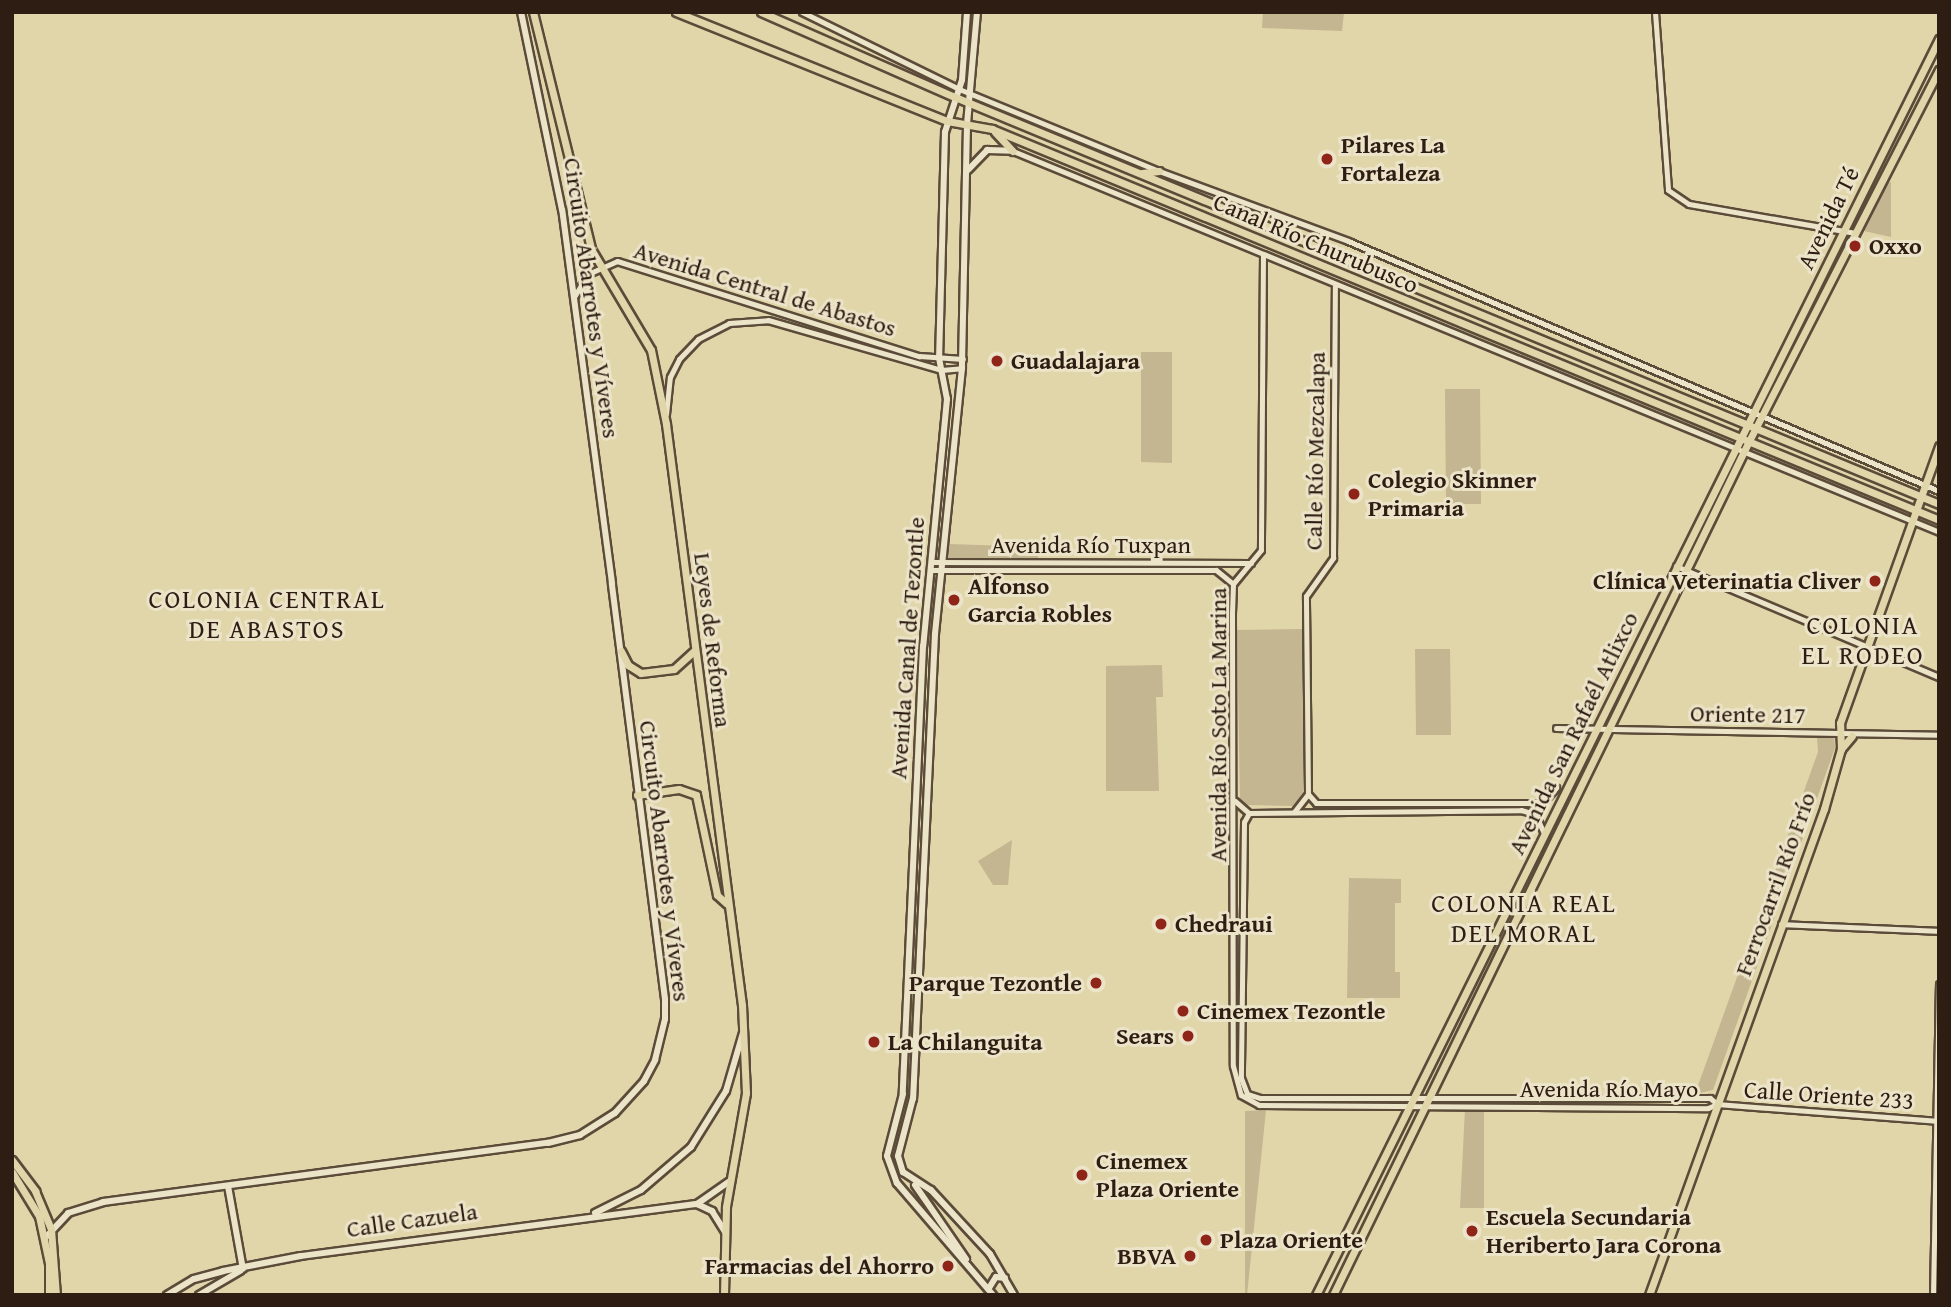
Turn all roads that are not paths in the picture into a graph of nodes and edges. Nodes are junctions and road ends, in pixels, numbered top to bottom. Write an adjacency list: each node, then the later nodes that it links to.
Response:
1 (521, 12): 27 (main road, Circuito Abarrotes y Víveres)
2 (533, 12): 25 (main road, Leyes de Reforma)
3 (676, 12): 15 (main road, Canal Río Churubusco)
4 (761, 12): 13 (main road, Canal Río Churubusco)
5 (802, 12): 11 (street, Canal Río Churubusco)
6 (967, 12): 11 (main road, Avenida Canal de Tezontle)
7 (977, 12): 12 (main road, Avenida Canal de Tezontle)
8 (1656, 12): 22 (street)
9 (1939, 39): 22 (main road, Avenida Té)
10 (1939, 70): 23 (main road, Avenida Té)
11 (959, 89): 12 (street, Canal Río Churubusco); 13 (main road, Avenida Canal de Tezontle)
12 (971, 93): 14 (main road, Avenida Canal de Tezontle); 20 (street, Canal Río Churubusco)
13 (956, 97): 14 (main road, Canal Río Churubusco); 15 (main road, Avenida Canal de Tezontle)
14 (970, 103): 16 (main road, Avenida Canal de Tezontle); 21 (main road, Canal Río Churubusco)
15 (947, 121): 16 (main road, Canal Río Churubusco); 28 (main road, Avenida Canal de Tezontle)
16 (967, 125): 17 (main road, Canal Río Churubusco); 19 (main road, Avenida Canal de Tezontle)
17 (992, 129): 18 (main road); 37 (main road, Canal Río Churubusco)
18 (1013, 151): 19 (main road); 24 (street, Canal Río Churubusco)
19 (968, 170): 29 (main road, Avenida Canal de Tezontle)
20 (1159, 171): 21 (main road); 32 (street, Canal Río Churubusco)
21 (1140, 174): 34 (main road, Canal Río Churubusco)
22 (1844, 231): 23 (street); 32 (main road, Avenida Té)
23 (1856, 233): 33 (main road, Avenida Té)
24 (1263, 254): 26 (street, Canal Río Churubusco); 52 (street, Avenida Río Soto La Marina)
25 (599, 267): 27 (street, Avenida Central de Abastos); 28 (street, Avenida Central de Abastos); 35 (main road, Leyes de Reforma)
26 (1335, 286): 40 (street, Canal Río Churubusco); 73 (street, Calle Río Mezcalapa)
27 (573, 298): 62 (main road, Circuito Abarrotes y Víveres)
28 (939, 358): 29 (street, Avenida Central de Abastos); 31 (main road, Avenida Canal de Tezontle)
29 (963, 359): 30 (main road, Avenida Canal de Tezontle)
30 (962, 368): 31 (street, Avenida Central de Abastos); 49 (main road, Avenida Canal de Tezontle)
31 (941, 370): 35 (street, Avenida Central de Abastos); 55 (main road, Avenida Canal de Tezontle)
32 (1751, 414): 33 (street, Canal Río Churubusco); 34 (main road, Avenida San Rafaél Atlixco)
33 (1761, 418): 36 (main road, Avenida San Rafaél Atlixco); 42 (street, Canal Río Churubusco)
34 (1746, 423): 36 (main road, Canal Río Churubusco); 37 (main road, Avenida San Rafaél Atlixco)
35 (666, 424): 63 (main road, Leyes de Reforma)
36 (1756, 427): 38 (main road, Avenida San Rafaél Atlixco); 44 (main road, Canal Río Churubusco)
37 (1738, 439): 38 (main road, Canal Río Churubusco); 40 (main road, Avenida San Rafaél Atlixco)
38 (1748, 443): 41 (main road, Avenida San Rafaél Atlixco); 46 (main road, Canal Río Churubusco)
39 (1939, 446): 42 (main road, Ferrocarril Río Frío)
40 (1734, 449): 41 (street, Canal Río Churubusco); 53 (main road, Avenida San Rafaél Atlixco)
41 (1743, 453): 46 (street, Canal Río Churubusco); 54 (main road, Avenida San Rafaél Atlixco)
42 (1926, 486): 43 (street, Canal Río Churubusco); 44 (main road, Ferrocarril Río Frío)
43 (1939, 491)
44 (1922, 497): 45 (main road, Canal Río Churubusco); 46 (main road, Ferrocarril Río Frío)
45 (1939, 504)
46 (1912, 517): 47 (main road, Canal Río Churubusco); 48 (street, Canal Río Churubusco); 61 (main road, Ferrocarril Río Frío)
47 (1939, 520)
48 (1939, 533)
49 (943, 563): 50 (street, Avenida Río Tuxpan); 55 (street, Avenida Río Tuxpan); 56 (main road, Avenida Canal de Tezontle)
50 (998, 563): 51 (street, Avenida Río Tuxpan); 57 (street)
51 (1085, 563): 52 (street, Avenida Río Tuxpan); 58 (street)
52 (1251, 563): 60 (street, Avenida Río Soto La Marina)
53 (1676, 566): 54 (street); 66 (main road, Avenida San Rafaél Atlixco)
54 (1686, 569): 61 (street); 67 (main road, Avenida San Rafaél Atlixco)
55 (930, 570): 56 (street, Avenida Río Tuxpan); 59 (main road); 102 (main road, Avenida Canal de Tezontle)
56 (942, 571): 57 (street, Avenida Río Tuxpan); 59 (main road, Avenida Canal de Tezontle)
57 (998, 571): 58 (street, Avenida Río Tuxpan)
58 (1086, 571): 60 (street, Avenida Río Tuxpan)
59 (941, 582): 95 (main road, Avenida Canal de Tezontle)
60 (1233, 584): 75 (street, Avenida Río Soto La Marina)
61 (1868, 647): 64 (street); 68 (main road, Ferrocarril Río Frío)
62 (621, 651): 63 (main road); 74 (main road, Circuito Abarrotes y Víveres)
63 (694, 651): 79 (main road, Leyes de Reforma)
64 (1939, 677)
65 (1556, 728): 66 (street, Oriente 217)
66 (1597, 728): 67 (street, Oriente 217); 78 (main road, Avenida San Rafaél Atlixco)
67 (1611, 728): 68 (street, Oriente 217); 87 (main road, Avenida San Rafaél Atlixco)
68 (1839, 733): 69 (street, Oriente 217); 71 (main road, Ferrocarril Río Frío)
69 (1852, 736): 70 (street, Oriente 217); 71 (main road)
70 (1939, 736)
71 (1841, 749): 80 (main road, Ferrocarril Río Frío)
72 (1556, 788): 73 (street)
73 (1308, 794): 76 (street)
74 (637, 795): 79 (main road); 96 (main road, Circuito Abarrotes y Víveres)
75 (1235, 802): 77 (street); 85 (street, Avenida Río Soto La Marina)
76 (1294, 812): 77 (street); 78 (street)
77 (1249, 813): 84 (street, Avenida Río Soto La Marina)
78 (1545, 836): 86 (main road, Avenida San Rafaél Atlixco)
79 (728, 905): 83 (main road, Leyes de Reforma)
80 (1781, 924): 81 (street); 88 (main road, Ferrocarril Río Frío)
81 (1939, 931)
82 (1939, 984): 91 (street)
83 (744, 1030): 94 (main road, Leyes de Reforma); 98 (main road, Calle Cazuela)
84 (1241, 1077): 86 (street, Avenida Río Mayo)
85 (1234, 1079): 89 (street, Avenida Río Mayo)
86 (1418, 1096): 87 (street, Avenida Río Mayo); 89 (main road, Avenida San Rafaél Atlixco)
87 (1431, 1096): 88 (street, Avenida Río Mayo); 90 (main road, Avenida San Rafaél Atlixco)
88 (1717, 1104): 90 (street, Avenida Río Mayo); 91 (street, Calle Oriente 233); 114 (main road, Ferrocarril Río Frío)
89 (1413, 1105): 90 (street, Avenida Río Mayo); 112 (main road, Avenida San Rafaél Atlixco)
90 (1426, 1106): 113 (main road, Avenida San Rafaél Atlixco)
91 (1938, 1121): 115 (street)
92 (12, 1160): 99 (main road)
93 (12, 1172): 101 (main road)
94 (729, 1182): 97 (main road, Calle Cazuela); 100 (main road, Leyes de Reforma)
95 (915, 1183): 102 (main road, Avenida Canal de Tezontle); 104 (main road, Avenida Canal de Tezontle)
96 (228, 1186): 99 (main road, Circuito Abarrotes y Víveres); 103 (main road)
97 (697, 1204): 98 (main road, Calle Cazuela); 100 (main road)
98 (590, 1215): 103 (main road, Calle Cazuela)
99 (51, 1229): 101 (main road, Circuito Abarrotes y Víveres); 107 (main road)
100 (724, 1231): 110 (main road, Leyes de Reforma)
101 (46, 1237): 106 (main road)
102 (967, 1261): 105 (main road, Avenida Canal de Tezontle)
103 (242, 1270): 108 (main road, Calle Cazuela); 109 (main road, Calle Cazuela)
104 (1005, 1278): 105 (main road); 111 (main road, Avenida Canal de Tezontle)
105 (991, 1292)
106 (49, 1295)
107 (56, 1295)
108 (167, 1295)
109 (199, 1295)
110 (724, 1295)
111 (1014, 1295)
112 (1316, 1295)
113 (1333, 1295)
114 (1649, 1295)
115 (1933, 1295)

